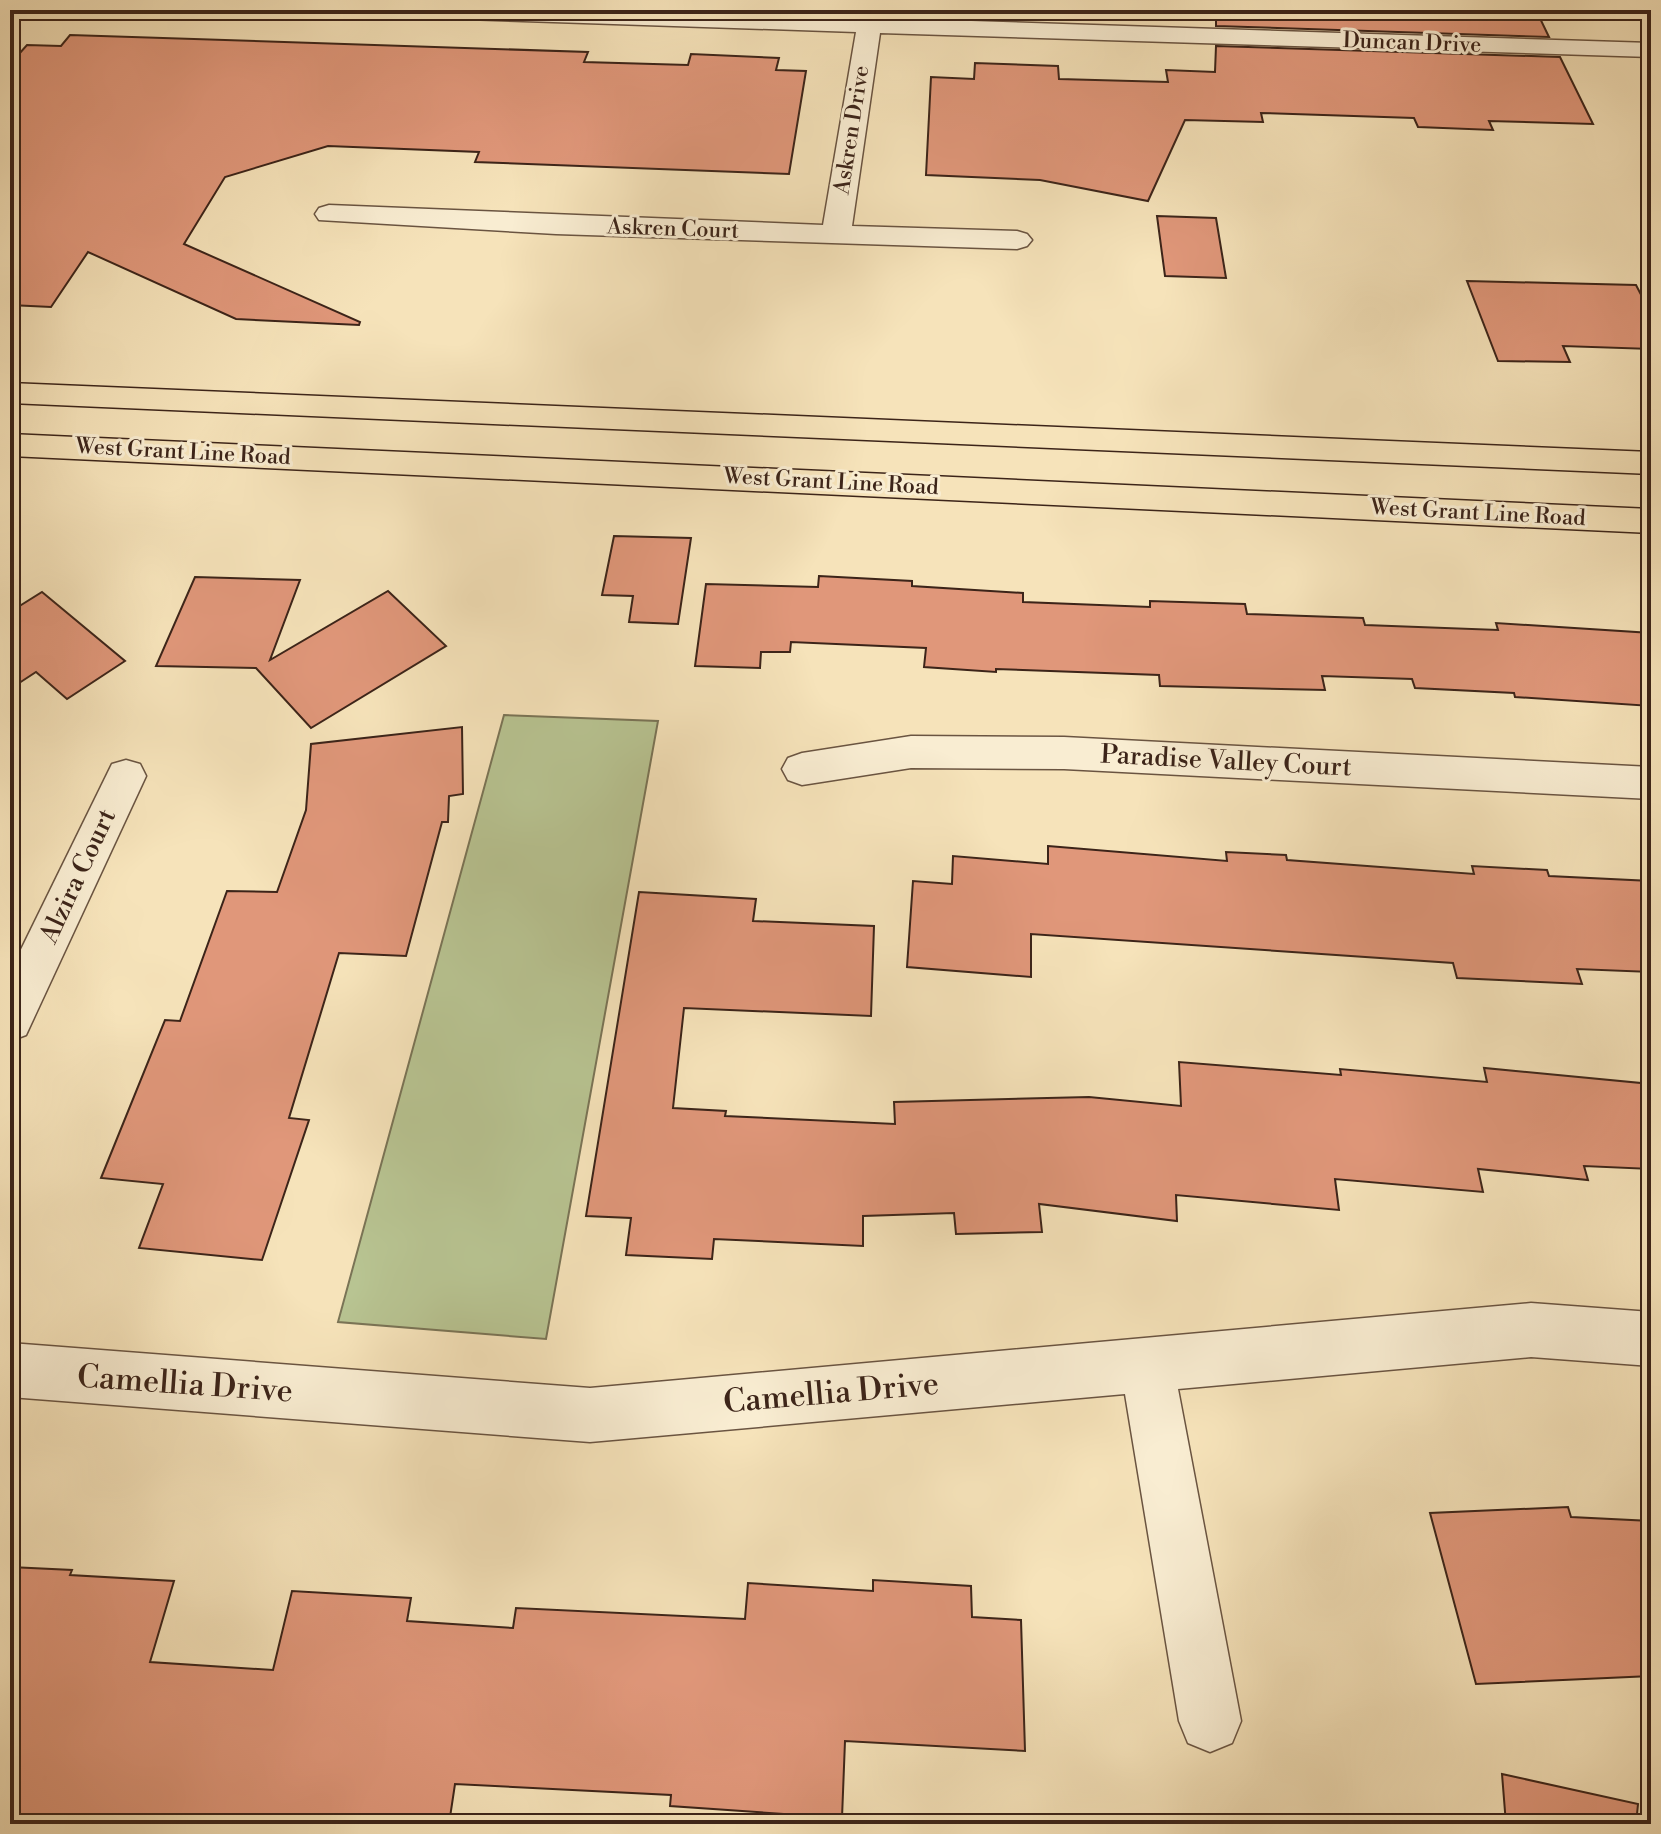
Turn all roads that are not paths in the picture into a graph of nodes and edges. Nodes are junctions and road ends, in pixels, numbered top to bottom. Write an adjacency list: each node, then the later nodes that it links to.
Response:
1 (405, 10): 2 (street, Duncan Drive)
2 (454, 11): 3 (street, Duncan Drive)
3 (869, 26): 4 (street, Duncan Drive); 6 (street, Askren Drive)
4 (1651, 50)
5 (329, 214): 6 (street, Askren Court)
6 (836, 235): 7 (street, Askren Court)
7 (1017, 240)
8 (10, 393): 10 (main road, West Grant Line Road)
9 (10, 445): 12 (main road, West Grant Line Road)
10 (1417, 453): 11 (main road, West Grant Line Road); 12 (main road)
11 (1651, 463)
12 (1152, 497): 13 (main road, West Grant Line Road)
13 (1651, 521)
14 (802, 769): 16 (street, Paradise Valley Court)
15 (126, 776): 17 (street, Alzira Court)
16 (1651, 783)
17 (10, 1020)
18 (1651, 1339): 19 (street, Camellia Drive)
19 (1147, 1365): 20 (street, Camellia Drive); 21 (street)
20 (10, 1370)
21 (1210, 1721)

